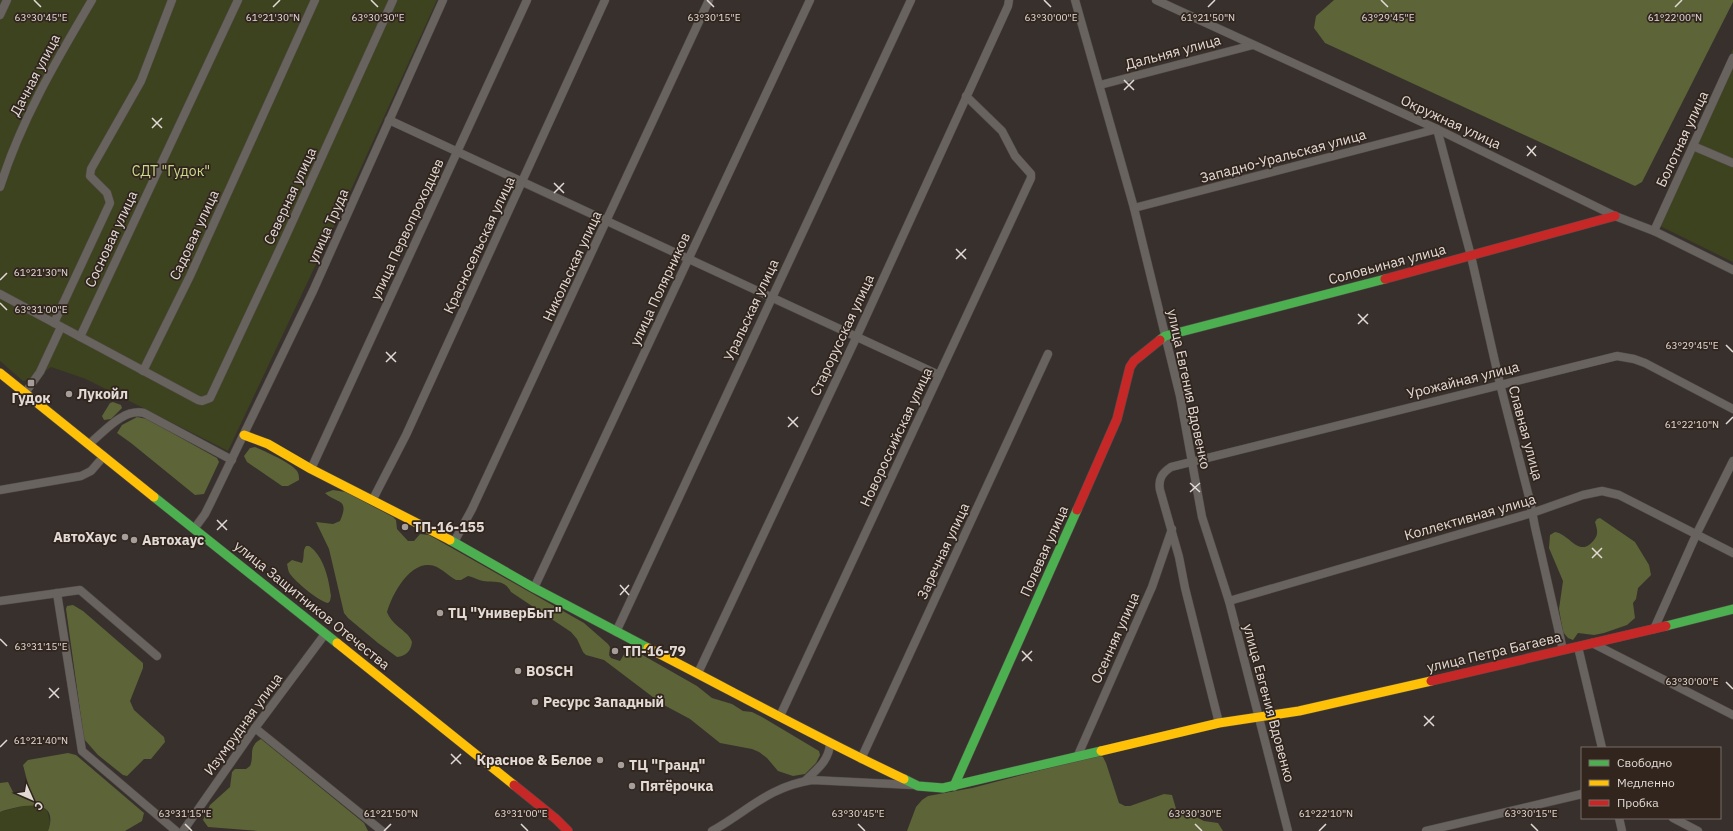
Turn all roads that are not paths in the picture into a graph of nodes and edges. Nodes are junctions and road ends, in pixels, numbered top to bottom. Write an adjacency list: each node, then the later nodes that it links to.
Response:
1 (7, 0): 16 (street)
2 (92, 0): 27 (street, Дачная улица)
3 (172, 0): 37 (street)
4 (238, 0): 40 (street, Сосновая улица)
5 (315, 0): 42 (street, Садовая улица)
6 (393, 0): 42 (street, Северная улица)
7 (443, 0): 21 (street, улица Труда)
8 (527, 0): 24 (street, улица Первопроходцев)
9 (605, 0): 26 (street, Красносельская улица)
10 (709, 0): 30 (street, Никольская улица)
11 (810, 0): 33 (street, улица Полярников)
12 (911, 0): 36 (street, Уральская улица)
13 (1075, 0): 19 (street, улица Евгения Вдовенко)
14 (1156, 0): 17 (street, Окружная улица)
15 (1008, 3): 20 (street, Старорусская улица)
16 (0, 14)
17 (1253, 45): 19 (street, Дальняя улица); 22 (street, Окружная улица)
18 (1733, 59): 23 (street, Болотная улица)
19 (1100, 85): 28 (street, улица Евгения Вдовенко)
20 (966, 96): 38 (street, Старорусская улица); 44 (street, Новороссийская улица)
21 (389, 120): 24 (street); 48 (street, улица Труда)
22 (1438, 129): 28 (street, Западно-Уральская улица); 29 (street, Окружная улица); 32 (street, Славная улица)
23 (1693, 146): 25 (street); 31 (street, Болотная улица)
24 (457, 152): 26 (street); 54 (street, улица Первопроходцев)
25 (1733, 163)
26 (522, 182): 30 (street); 56 (street, Красносельская улица)
27 (0, 187)
28 (1134, 208): 39 (street, улица Евгения Вдовенко)
29 (1615, 216): 31 (street, Окружная улица); 32 (street, Соловьиная улица)
30 (607, 222): 33 (street); 61 (street, Никольская улица)
31 (1654, 231): 34 (street, Окружная улица)
32 (1471, 256): 39 (street, Соловьиная улица); 45 (street, Славная улица)
33 (688, 258): 36 (street); 63 (street, улица Полярников)
34 (1733, 270)
35 (0, 294): 37 (street)
36 (772, 297): 38 (street); 69 (street, Уральская улица)
37 (57, 325): 40 (street); 46 (street)
38 (856, 336): 44 (street); 75 (street, Старорусская улица)
39 (1166, 336): 53 (street, улица Евгения Вдовенко); 87 (street, Полевая улица)
40 (80, 337): 42 (street)
41 (1048, 354): 84 (street, Заречная улица)
42 (143, 371)
43 (0, 372): 46 (street, улица Защитников Отечества)
44 (939, 375): 77 (street, Новороссийская улица)
45 (1500, 384): 47 (street, Урожайная улица); 53 (street, Урожайная улица); 57 (street, Славная улица)
46 (26, 393): 49 (street, улица Защитников Отечества)
47 (1733, 410)
48 (244, 435): 51 (street, улица Труда); 54 (street, улица Петра Багаева)
49 (89, 444): 50 (street, улица Защитников Отечества); 51 (street)
50 (104, 456): 55 (street); 58 (street, улица Защитников Отечества)
51 (232, 460): 58 (street, улица Труда)
52 (1733, 461): 60 (street)
53 (1192, 462): 59 (street, Урожайная улица); 66 (street, улица Евгения Вдовенко)
54 (311, 469): 56 (street, улица Петра Багаева)
55 (0, 490)
56 (373, 499): 61 (street, улица Петра Багаева)
57 (1532, 513): 60 (street, Коллективная улица); 66 (street, Коллективная улица); 73 (street, Славная улица)
58 (194, 529): 70 (street, улица Защитников Отечества)
59 (1172, 529): 79 (street); 83 (street, Осенняя улица)
60 (1696, 535): 62 (street, Коллективная улица); 68 (street)
61 (454, 542): 63 (street, улица Петра Багаева)
62 (1733, 553)
63 (534, 588): 69 (street, улица Петра Багаева)
64 (56, 593): 65 (street); 74 (street); 92 (street)
65 (0, 601)
66 (1229, 601): 78 (street, улица Евгения Вдовенко)
67 (1733, 609): 68 (street, улица Петра Багаева)
68 (1654, 629): 71 (street, улица Петра Багаева)
69 (616, 632): 75 (street, улица Петра Багаева)
70 (325, 634): 80 (street, Изумрудная улица); 91 (street, улица Защитников Отечества)
71 (1592, 643): 72 (street, улица Петра Багаева); 76 (street)
72 (1578, 647): 73 (street, улица Петра Багаева); 82 (street)
73 (1563, 650): 78 (street, улица Петра Багаева)
74 (157, 656)
75 (698, 673): 77 (street, улица Петра Багаева)
76 (1733, 715)
77 (780, 716): 81 (street, улица Петра Багаева)
78 (1259, 717): 79 (street, улица Петра Багаева); 96 (street, улица Евгения Вдовенко)
79 (1219, 722): 83 (street, улица Петра Багаева)
80 (255, 728): 93 (street, Изумрудная улица); 94 (street)
81 (830, 744): 84 (street, улица Петра Багаева); 85 (street)
82 (1602, 747)
83 (1078, 755): 87 (street, улица Петра Багаева)
84 (861, 759): 86 (street, улица Петра Багаева)
85 (805, 781): 86 (street); 95 (street)
86 (918, 786): 87 (street, улица Петра Багаева)
87 (954, 786)
88 (1581, 794): 97 (street)
89 (1619, 819): 98 (street)
90 (1675, 819): 99 (street)
91 (569, 830)
92 (176, 831)
93 (183, 831)
94 (382, 831)
95 (712, 831)
96 (1288, 831)
97 (1426, 831)
98 (1622, 831)
99 (1698, 831)

